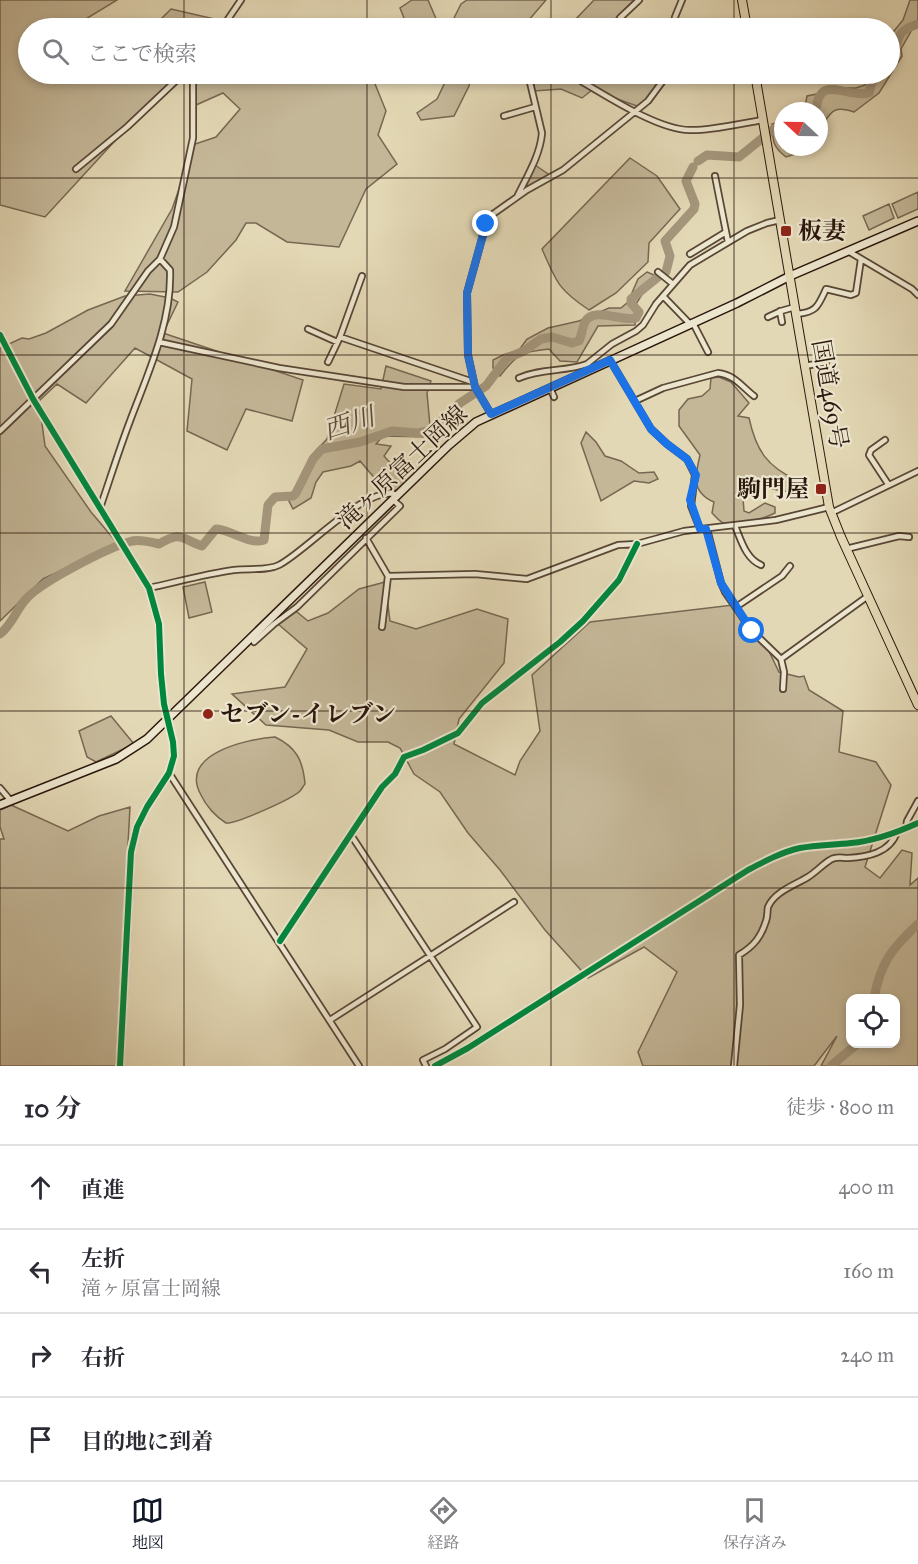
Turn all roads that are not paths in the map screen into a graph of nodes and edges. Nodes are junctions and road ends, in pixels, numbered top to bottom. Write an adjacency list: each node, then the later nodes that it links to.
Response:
1 (242, 0): 5 (street)
2 (639, 0): 6 (street)
3 (682, 0): 7 (street)
4 (742, 0): 8 (highway)
5 (229, 18)
6 (620, 18)
7 (675, 18)
8 (745, 18)
9 (173, 84): 19 (street)
10 (194, 84): 29 (street)
11 (530, 84): 15 (street)
12 (587, 84): 16 (street)
13 (661, 84): 16 (street)
14 (757, 84): 18 (highway, 国道469号)
15 (535, 107): 17 (street); 21 (street)
16 (636, 111): 18 (street); 21 (street)
17 (504, 116)
18 (764, 123): 22 (highway, 国道469号)
19 (76, 169)
20 (715, 176): 24 (street)
21 (516, 199): 52 (street)
22 (780, 220): 25 (street); 32 (highway, 国道469号)
23 (918, 221): 26 (main road, 滝ヶ原富士岡線)
24 (726, 232): 25 (street); 27 (street)
25 (728, 242): 33 (street)
26 (848, 251): 28 (street); 32 (main road, 滝ヶ原富士岡線)
27 (690, 254)
28 (861, 259): 34 (street); 37 (street)
29 (160, 260): 44 (street); 56 (street)
30 (658, 272): 33 (street)
31 (362, 276): 43 (street)
32 (790, 276): 37 (highway, 国道469号); 40 (main road, 滝ヶ原富士岡線)
33 (673, 284): 35 (street)
34 (918, 295)
35 (663, 296): 40 (street); 50 (street)
36 (780, 311): 37 (street); 38 (street); 39 (street)
37 (796, 311): 49 (highway, 国道469号)
38 (768, 317)
39 (782, 322)
40 (691, 323): 45 (street); 46 (main road, 滝ヶ原富士岡線)
41 (308, 329): 43 (street)
42 (0, 335): 56 (street)
43 (339, 339): 47 (street); 52 (street)
44 (159, 342): 52 (street); 64 (street)
45 (708, 352)
46 (610, 360): 50 (main road, 滝ヶ原富士岡線); 57 (street)
47 (328, 362)
48 (826, 362): 49 (street)
49 (805, 366): 65 (highway, 国道469号)
50 (589, 367): 51 (street); 53 (main road, 滝ヶ原富士岡線)
51 (519, 378)
52 (474, 385): 58 (street)
53 (550, 388): 55 (street); 58 (main road, 滝ヶ原富士岡線)
54 (754, 396): 57 (street)
55 (555, 397)
56 (33, 399): 59 (street); 64 (street)
57 (634, 401): 67 (street)
58 (491, 414): 63 (main road, 滝ヶ原富士岡線)
59 (0, 431)
60 (885, 440): 62 (street)
61 (918, 471): 62 (street)
62 (888, 484): 65 (street)
63 (395, 498): 70 (street); 76 (street); 84 (main road, 滝ヶ原富士岡線)
64 (100, 508): 76 (street)
65 (830, 510): 66 (street); 72 (highway, 国道469号)
66 (735, 526): 68 (street); 73 (street)
67 (700, 529): 68 (street); 71 (street)
68 (706, 529): 78 (street)
69 (909, 537): 72 (street)
70 (366, 538): 75 (street); 80 (street)
71 (637, 544): 75 (street); 93 (street)
72 (846, 549): 77 (highway, 国道469号)
73 (761, 565)
74 (790, 566): 78 (street)
75 (388, 576): 79 (street)
76 (149, 588): 84 (street)
77 (868, 596): 81 (street); 83 (highway, 国道469号)
78 (736, 607): 81 (street)
79 (382, 627)
80 (254, 642)
81 (781, 659): 82 (street)
82 (783, 689)
83 (918, 705)
84 (168, 721): 85 (street); 87 (main road, 滝ヶ原富士岡線)
85 (169, 773): 95 (street); 98 (street)
86 (0, 788): 87 (street)
87 (11, 801): 89 (main road, 滝ヶ原富士岡線)
88 (918, 801): 91 (street)
89 (0, 805)
90 (918, 823): 91 (street)
91 (906, 828): 92 (street)
92 (897, 832): 101 (street); 102 (street)
93 (351, 835): 95 (street); 96 (street)
94 (514, 902): 96 (street)
95 (279, 941): 97 (street)
96 (431, 956): 97 (street); 100 (street)
97 (330, 1020): 99 (street)
98 (120, 1066)
99 (359, 1066)
100 (426, 1066)
101 (435, 1066)
102 (734, 1066)

